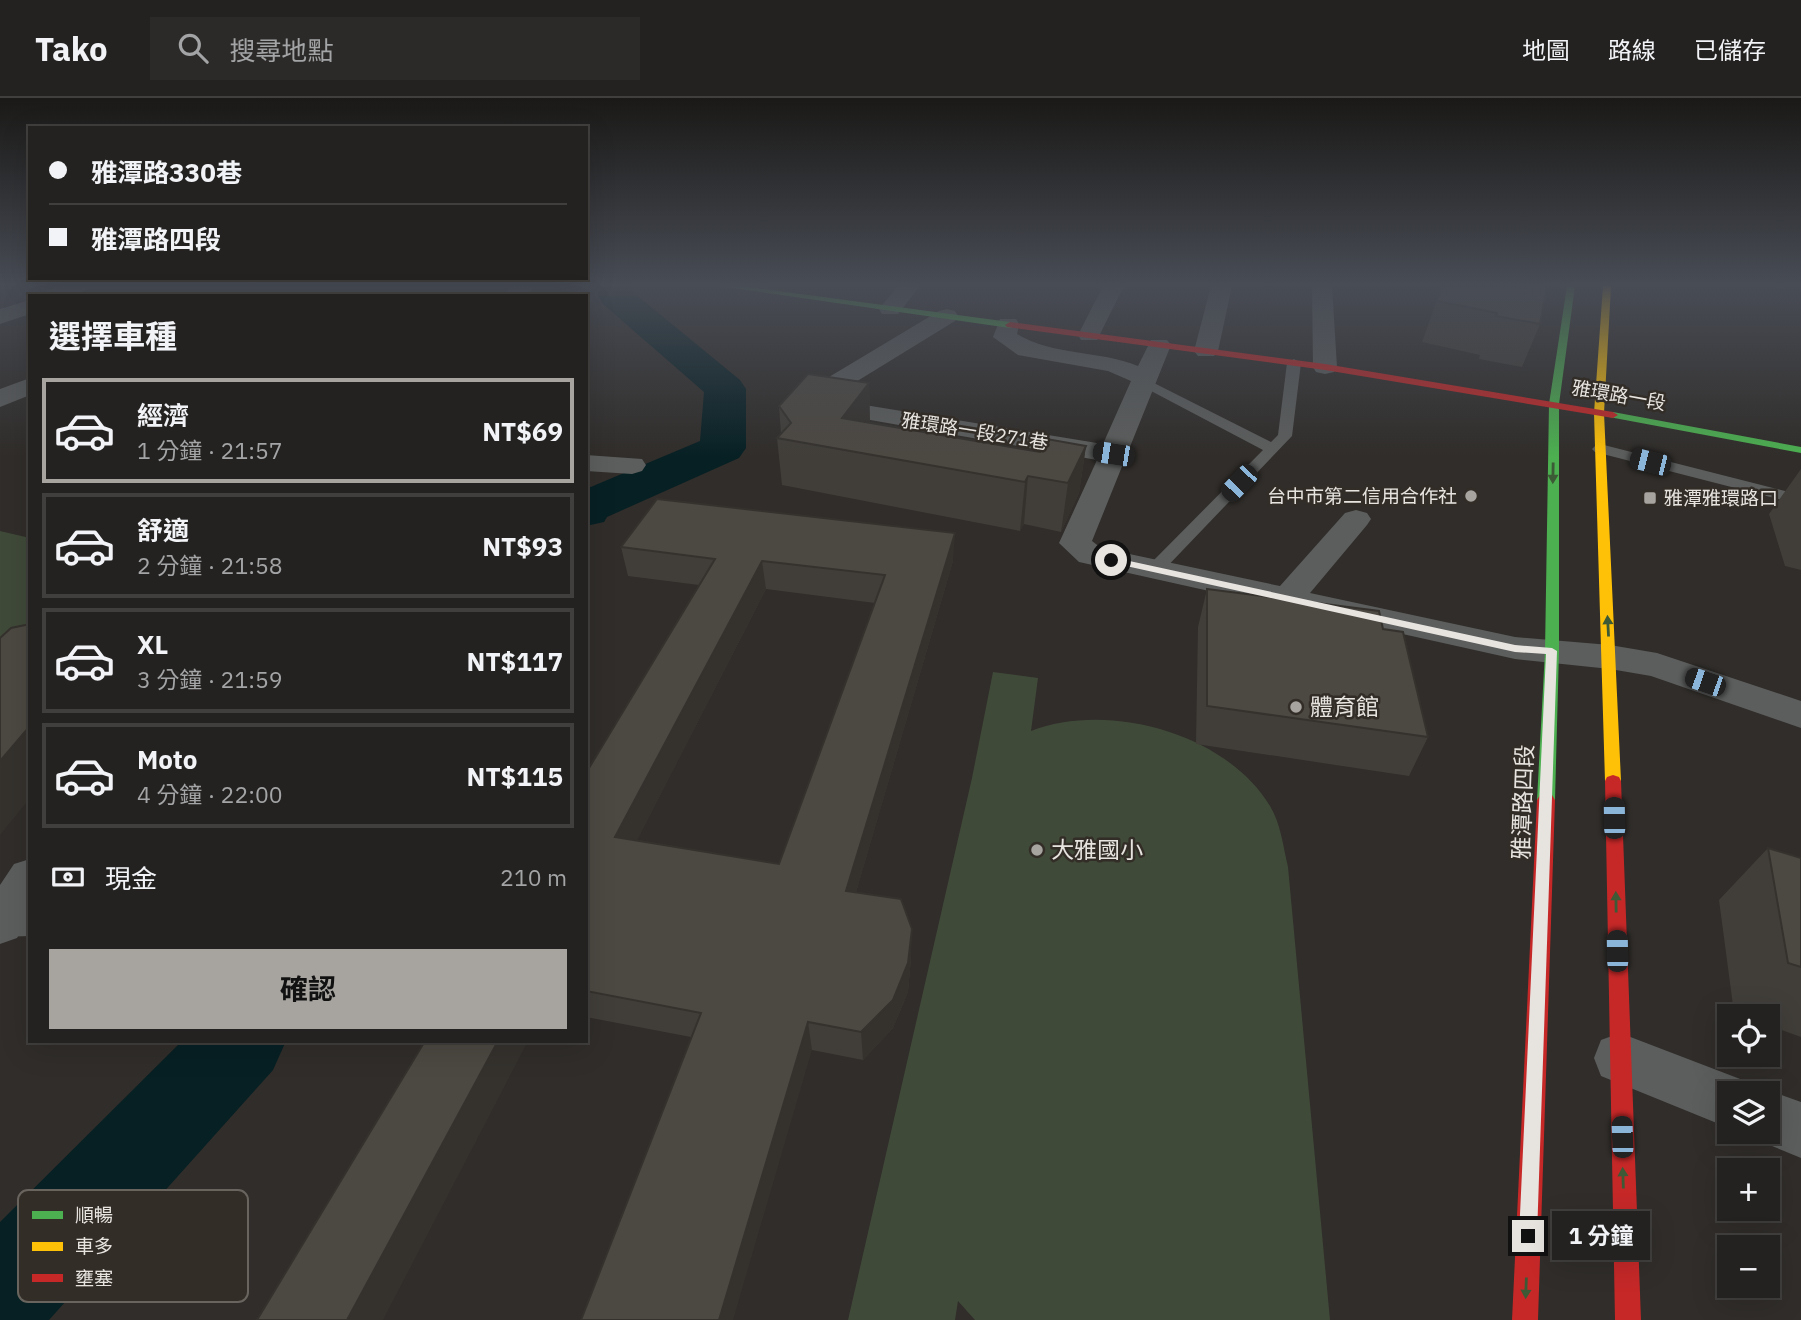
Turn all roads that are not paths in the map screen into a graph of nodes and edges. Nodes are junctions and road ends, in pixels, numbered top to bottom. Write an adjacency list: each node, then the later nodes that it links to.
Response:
1 (902, 343): 21 (street, 雅環路一段271巷)
2 (1015, 343): 12 (street)
3 (1145, 343): 8 (street, 雅環路一段)
4 (1208, 343): 9 (street)
5 (1324, 343): 11 (street)
6 (1563, 343): 15 (street, 雅潭路四段)
7 (1603, 343): 17 (street)
8 (1159, 345): 9 (street, 雅環路一段); 12 (street)
9 (1206, 351): 10 (street, 雅環路一段)
10 (1294, 363): 11 (street, 雅環路一段); 18 (lane)
11 (1325, 367): 15 (street, 雅環路一段)
12 (1144, 381): 18 (lane); 21 (street)
13 (28, 386): 14 (street)
14 (0, 401): 16 (street)
15 (1554, 404): 17 (street, 雅環路一段); 28 (street, 雅潭路四段, one-way to 28)
16 (28, 408)
17 (1599, 412): 19 (street); 20 (street, 雅環路一段)
18 (1273, 449): 26 (lane)
19 (1600, 449): 24 (lane); 29 (street, one-way to 19)
20 (1801, 450)
21 (1113, 454): 26 (street)
22 (588, 463): 23 (street)
23 (632, 465)
24 (1801, 500)
25 (1356, 519): 27 (street)
26 (1154, 570): 27 (street)
27 (1286, 600): 28 (street)
28 (1552, 651): 29 (street); 38 (street, 雅潭路四段, one-way to 38)
29 (1609, 657): 30 (street); 34 (street, one-way to 29)
30 (1801, 715)
31 (28, 880): 32 (street)
32 (0, 925): 33 (lane)
33 (28, 925)
34 (1620, 1058): 35 (street); 39 (street, one-way to 34)
35 (1717, 1096)
36 (1780, 1121): 37 (street)
37 (1801, 1130)
38 (1525, 1320)
39 (1628, 1320)

